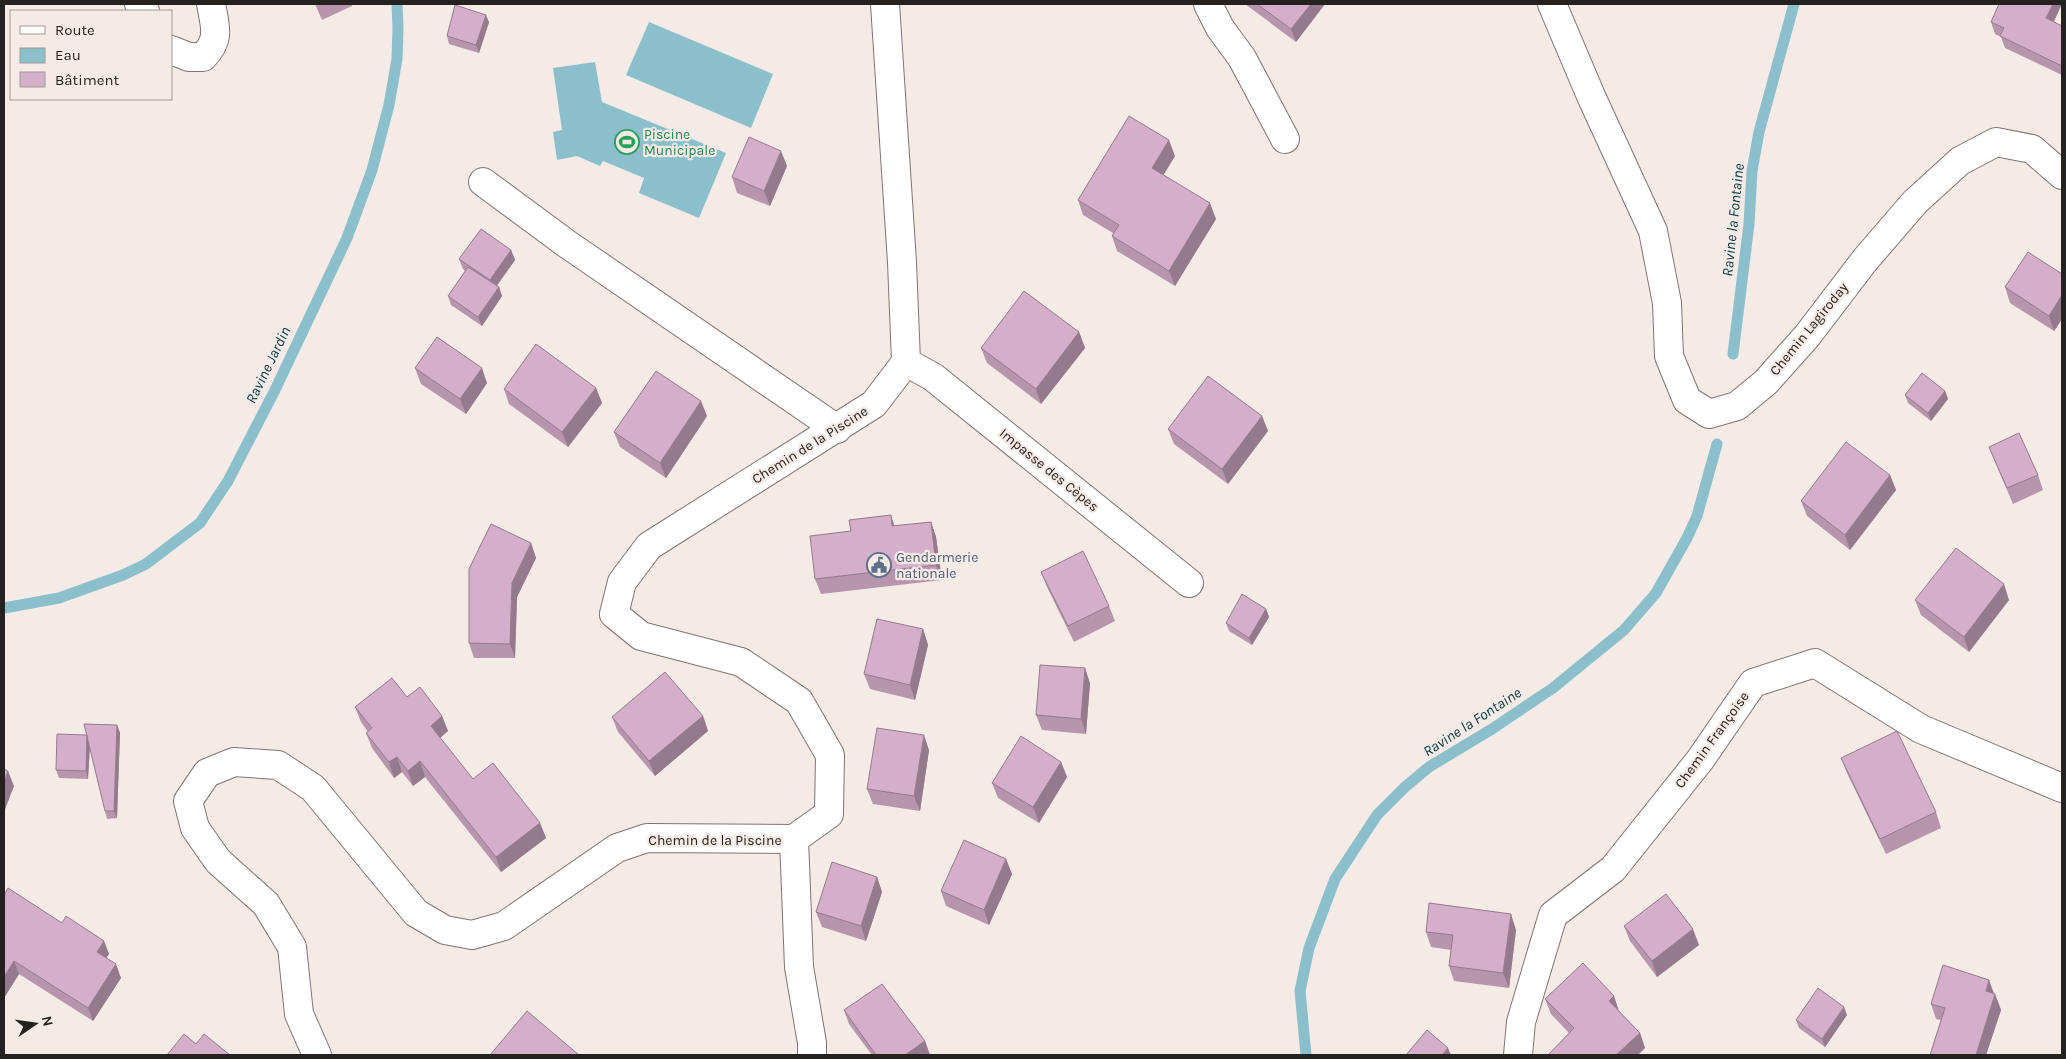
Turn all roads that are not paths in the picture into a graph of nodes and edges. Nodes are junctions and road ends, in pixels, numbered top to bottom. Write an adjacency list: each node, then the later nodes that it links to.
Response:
1 (211, 4): 5 (street)
2 (885, 4): 9 (street)
3 (1208, 4): 6 (street)
4 (1552, 4): 7 (street, Chemin Lagiroday)
5 (172, 50)
6 (1285, 139)
7 (2062, 175)
8 (482, 182): 10 (street)
9 (906, 362): 10 (street, Chemin de la Piscine); 11 (street, Impasse des Cèpes)
10 (837, 429): 13 (street, Chemin de la Piscine)
11 (1189, 583)
12 (2062, 788): 16 (street, Chemin Françoise)
13 (794, 839): 14 (street, Chemin de la Piscine); 15 (street)
14 (317, 1055)
15 (812, 1055)
16 (1518, 1055)

